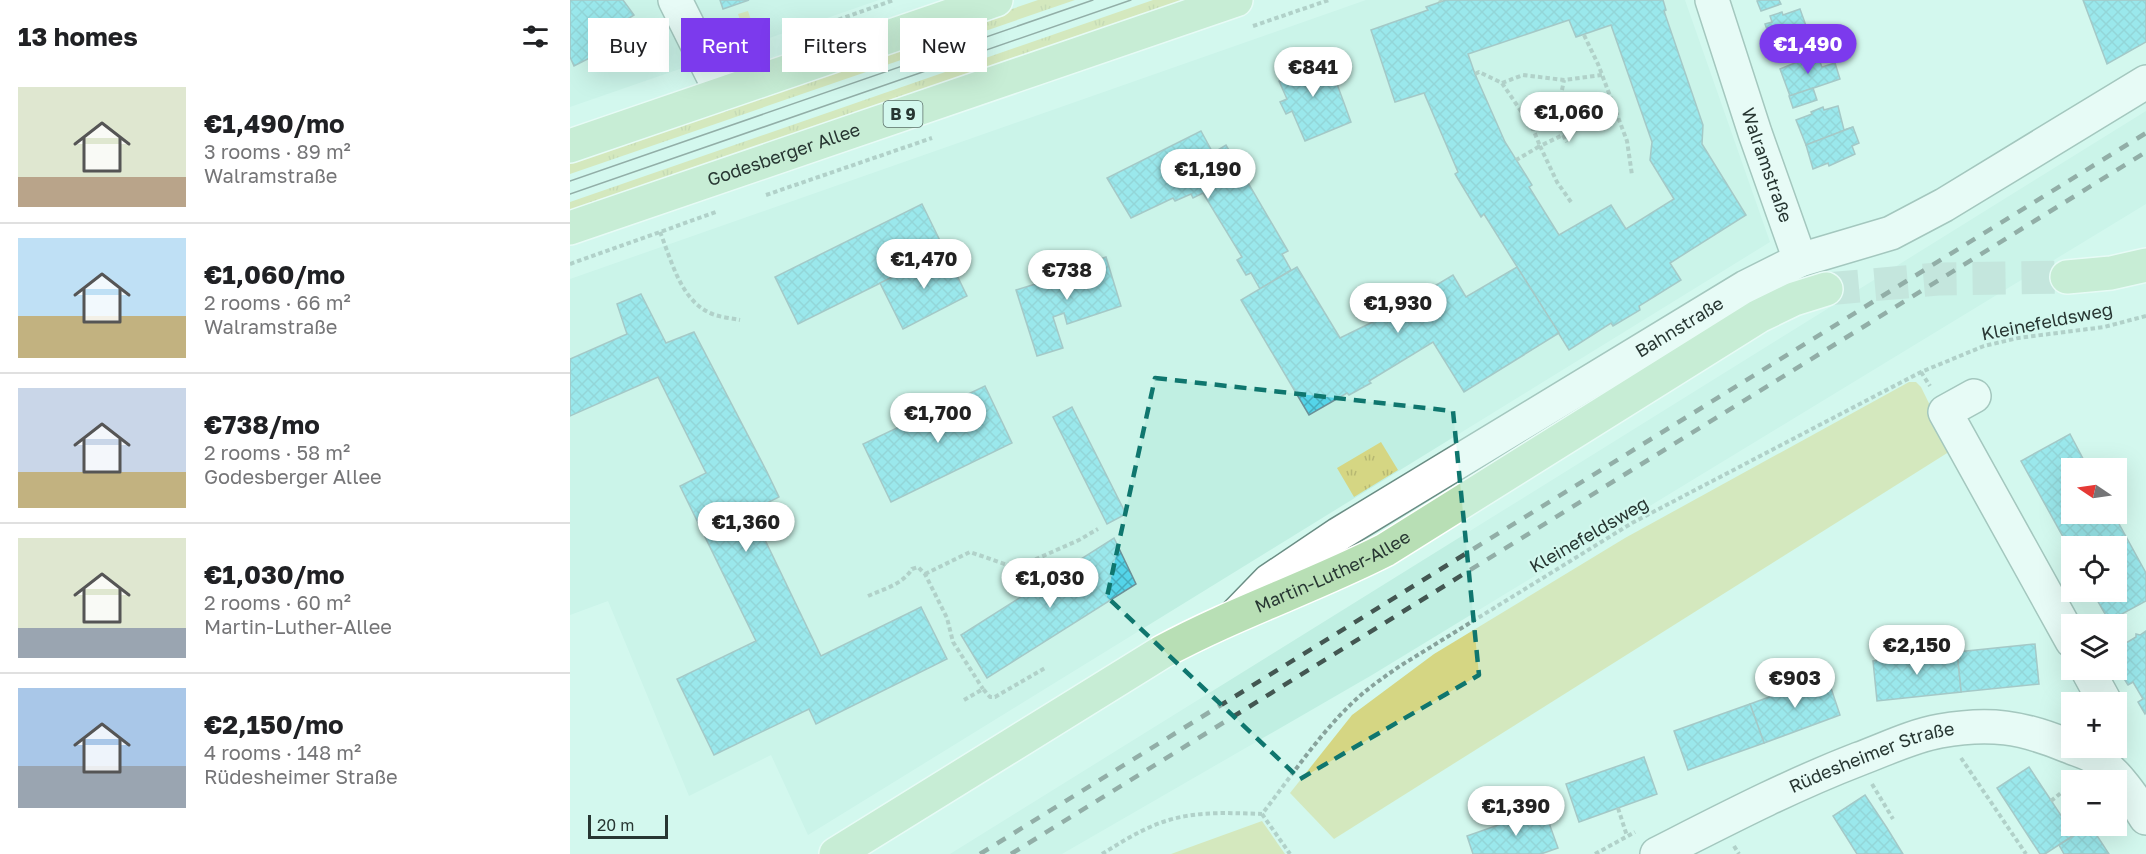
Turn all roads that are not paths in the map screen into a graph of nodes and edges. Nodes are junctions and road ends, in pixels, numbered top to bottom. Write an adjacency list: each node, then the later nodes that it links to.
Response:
1 (675, 0): 6 (street)
2 (996, 0): 6 (main road)
3 (1236, 0): 8 (main road, Godesberger Allee / B 9)
4 (1712, 0): 9 (street, Walramstraße)
5 (2146, 82): 9 (street, Bahnstraße)
6 (722, 94): 7 (main road)
7 (570, 146)
8 (570, 228)
9 (1800, 260): 14 (street, Bahnstraße)
10 (2146, 265): 11 (main road)
11 (2067, 277)
12 (1826, 289): 14 (main road, Martin-Luther-Allee)
13 (1974, 396): 15 (street)
14 (1236, 615): 19 (main road, Martin-Luther-Allee)
15 (2061, 622)
16 (2061, 741): 20 (street, Rüdesheimer Straße)
17 (2104, 758): 18 (street, Rüdesheimer Straße)
18 (2146, 818)
19 (836, 854)
20 (1658, 854)

